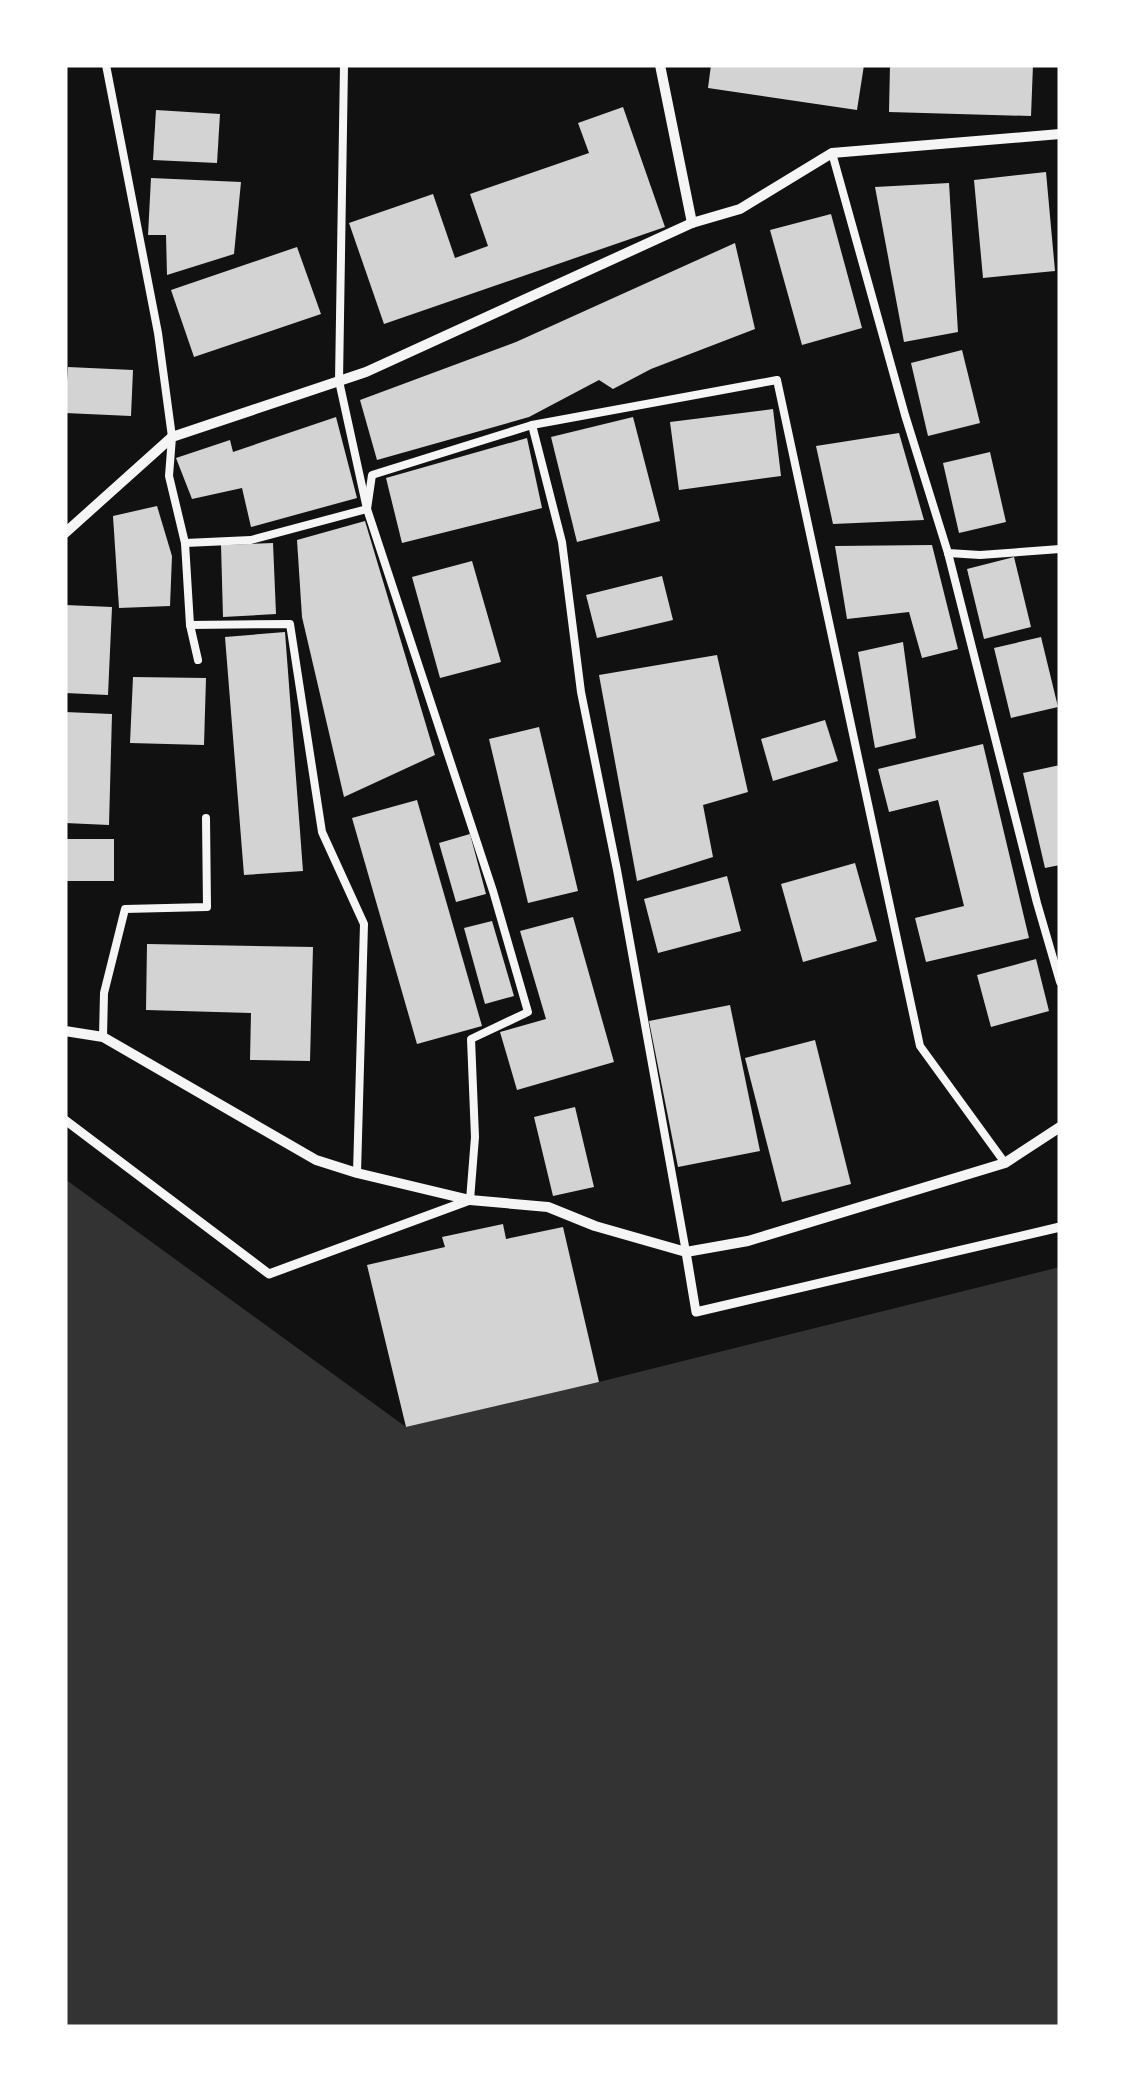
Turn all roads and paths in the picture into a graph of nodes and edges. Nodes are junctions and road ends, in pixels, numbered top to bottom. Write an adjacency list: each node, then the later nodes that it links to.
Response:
1 (106, 65): 9 (lane)
2 (344, 65): 7 (lane)
3 (660, 65): 6 (street)
4 (1060, 134): 5 (street)
5 (832, 153): 6 (street); 14 (lane)
6 (692, 223): 7 (street)
7 (339, 381): 9 (street); 10 (lane)
8 (532, 425): 10 (lane); 23 (lane); 27 (lane)
9 (172, 437): 11 (street); 12 (lane)
10 (367, 509): 12 (lane); 25 (lane)
11 (65, 533)
12 (186, 543): 15 (lane)
13 (1060, 549): 14 (lane)
14 (948, 553): 18 (lane)
15 (190, 625): 16 (lane); 24 (lane)
16 (198, 660)
17 (206, 818): 20 (lane)
18 (1060, 982)
19 (65, 1031): 20 (street)
20 (104, 1037): 24 (street)
21 (65, 1120): 25 (street)
22 (1060, 1127): 23 (street)
23 (1005, 1164): 27 (street)
24 (356, 1173): 25 (street)
25 (470, 1200): 27 (street)
26 (1060, 1227): 27 (street)
27 (686, 1252)

